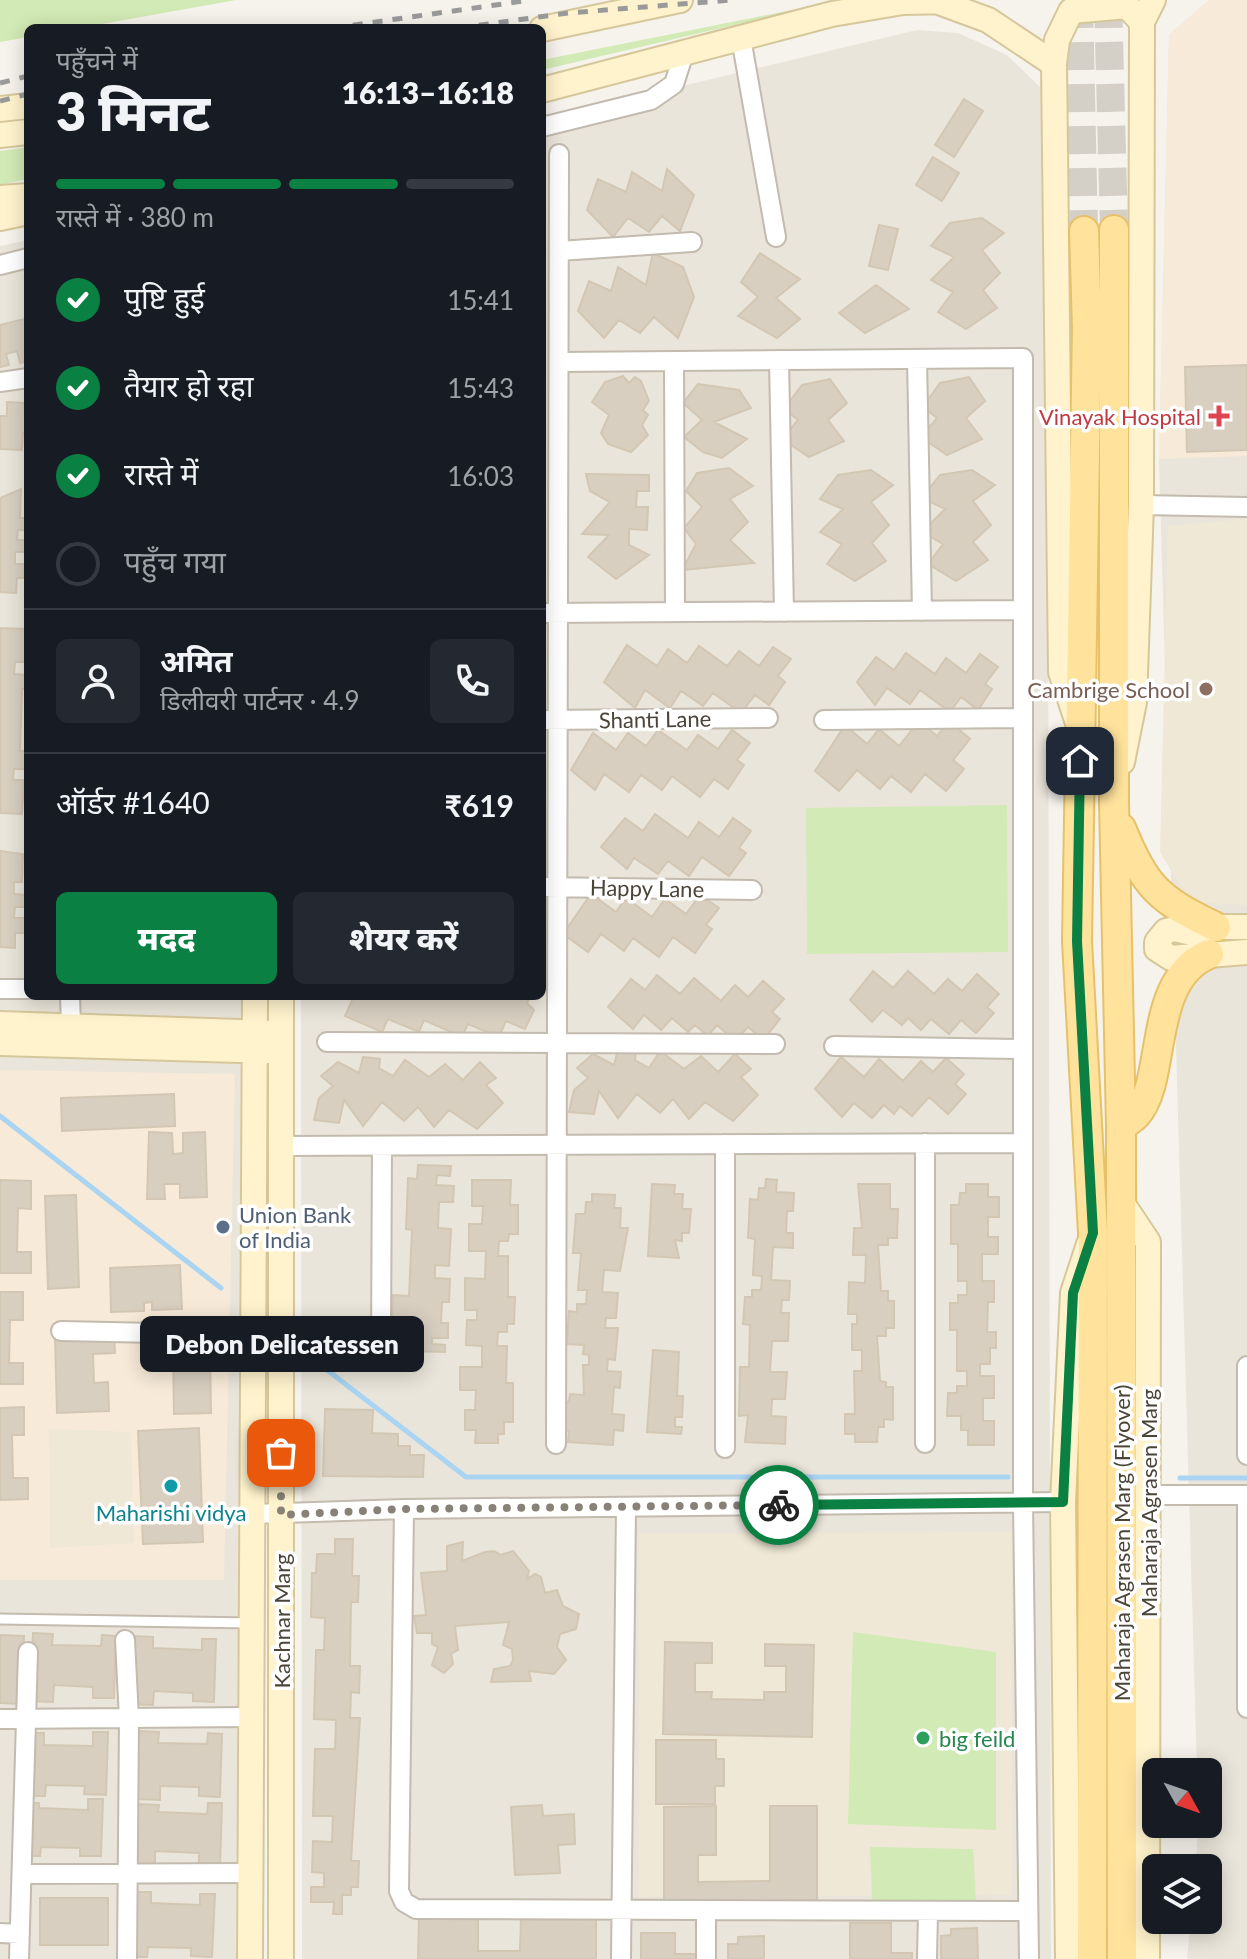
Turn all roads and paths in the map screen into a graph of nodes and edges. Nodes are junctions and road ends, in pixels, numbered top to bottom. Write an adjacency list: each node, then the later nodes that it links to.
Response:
1 (680, 0): 3 (main road)
2 (948, 1): 6 (main road); 8 (main road)
3 (650, 4): 5 (main road)
4 (1148, 11): 8 (main road); 36 (main road)
5 (546, 28)
6 (741, 38): 7 (main road); 22 (street)
7 (684, 53): 9 (main road); 12 (street)
8 (1054, 64): 47 (main road)
9 (546, 89)
10 (24, 106): 11 (main road)
11 (0, 109)
12 (546, 126)
13 (24, 132): 14 (main road)
14 (0, 135)
15 (559, 154): 24 (street)
16 (24, 196): 17 (main road)
17 (0, 198)
18 (24, 213): 19 (main road)
19 (0, 218)
20 (1114, 230): 48 (main road)
21 (1084, 231): 47 (main road)
22 (776, 237)
23 (692, 242): 24 (street)
24 (559, 251): 27 (street)
25 (24, 259): 26 (street)
26 (0, 265)
27 (550, 300): 31 (street)
28 (917, 359): 29 (street); 38 (street); 39 (street)
29 (779, 360): 30 (street); 41 (street)
30 (674, 361): 31 (street); 40 (street)
31 (559, 362): 34 (street)
32 (24, 379): 33 (street)
33 (0, 382)
34 (550, 389): 35 (street)
35 (550, 493): 42 (street)
36 (1141, 505): 37 (street); 48 (main road)
37 (1247, 507)
38 (1023, 610): 39 (street); 44 (street)
39 (922, 611): 41 (street)
40 (675, 612): 41 (street); 42 (street)
41 (784, 612)
42 (550, 613): 45 (street)
43 (768, 718): 45 (street, Shanti Lane)
44 (1023, 718): 46 (street); 68 (street)
45 (550, 720): 49 (street)
46 (824, 720)
47 (1080, 730): 77 (main road)
48 (1114, 807): 52 (main road); 69 (main road)
49 (550, 887): 50 (street, Happy Lane); 65 (street)
50 (752, 890)
51 (1247, 927): 52 (main road)
52 (1213, 940): 53 (main road); 69 (main road)
53 (1247, 952)
54 (0, 989): 55 (street)
55 (24, 989)
56 (70, 1000): 60 (street)
57 (255, 1000): 61 (main road, Kachnar Marg)
58 (281, 1000): 62 (main road, Kachnar Marg)
59 (0, 1024): 60 (main road)
60 (71, 1026): 61 (main road)
61 (254, 1041): 62 (main road); 64 (main road); 79 (main road, Kachnar Marg)
62 (281, 1042): 74 (main road, Kachnar Marg)
63 (327, 1042): 65 (street)
64 (0, 1043)
65 (557, 1044): 66 (street); 73 (street)
66 (775, 1044)
67 (834, 1046): 68 (street)
68 (1023, 1049): 71 (street)
69 (1121, 1126): 76 (main road, Maharaja Agrasen Marg (Flyover))
70 (925, 1143): 71 (street); 72 (street); 82 (street)
71 (1023, 1143): 88 (street)
72 (725, 1144): 73 (street); 84 (street)
73 (557, 1145): 75 (street); 83 (street)
74 (281, 1146): 75 (street); 93 (main road, Kachnar Marg)
75 (382, 1146): 80 (street)
76 (1120, 1200): 86 (main road, Maharaja Agrasen Marg); 122 (main road, Maharaja Agrasen Marg (Flyover))
77 (1093, 1233): 89 (main road); 121 (main road, Maharaja Agrasen Marg (Flyover))
78 (61, 1331): 79 (street)
79 (253, 1335): 92 (main road, Kachnar Marg)
80 (381, 1346)
81 (1247, 1366): 85 (street)
82 (925, 1443)
83 (556, 1444)
84 (725, 1448)
85 (1247, 1455)
86 (1149, 1495): 87 (street); 123 (main road, Maharaja Agrasen Marg)
87 (1247, 1495): 98 (street)
88 (1023, 1502): 89 (street); 90 (street); 109 (street)
89 (1063, 1502): 120 (main road)
90 (626, 1507): 91 (street); 106 (street)
91 (404, 1509): 93 (street); 106 (street)
92 (252, 1514): 93 (street); 95 (main road, Kachnar Marg)
93 (281, 1515): 115 (main road, Kachnar Marg)
94 (0, 1619): 95 (lane)
95 (251, 1623): 99 (main road, Kachnar Marg)
96 (125, 1640): 102 (street)
97 (28, 1652): 101 (street)
98 (1247, 1708)
99 (250, 1717): 102 (street); 104 (main road, Kachnar Marg)
100 (0, 1719): 101 (street)
101 (28, 1719): 102 (street); 105 (street)
102 (129, 1719): 103 (street)
103 (130, 1872): 104 (street); 105 (street); 113 (street)
104 (250, 1873): 114 (main road, Kachnar Marg)
105 (23, 1874): 111 (street)
106 (621, 1911): 107 (street); 116 (street)
107 (706, 1911): 108 (street); 117 (street)
108 (928, 1911): 109 (street); 118 (street)
109 (1028, 1911): 119 (street)
110 (0, 1933): 111 (street)
111 (20, 1934): 112 (street)
112 (19, 1959)
113 (127, 1959)
114 (250, 1959)
115 (281, 1959)
116 (621, 1959)
117 (706, 1959)
118 (927, 1959)
119 (1029, 1959)
120 (1068, 1959)
121 (1092, 1959)
122 (1122, 1959)
123 (1147, 1959)

